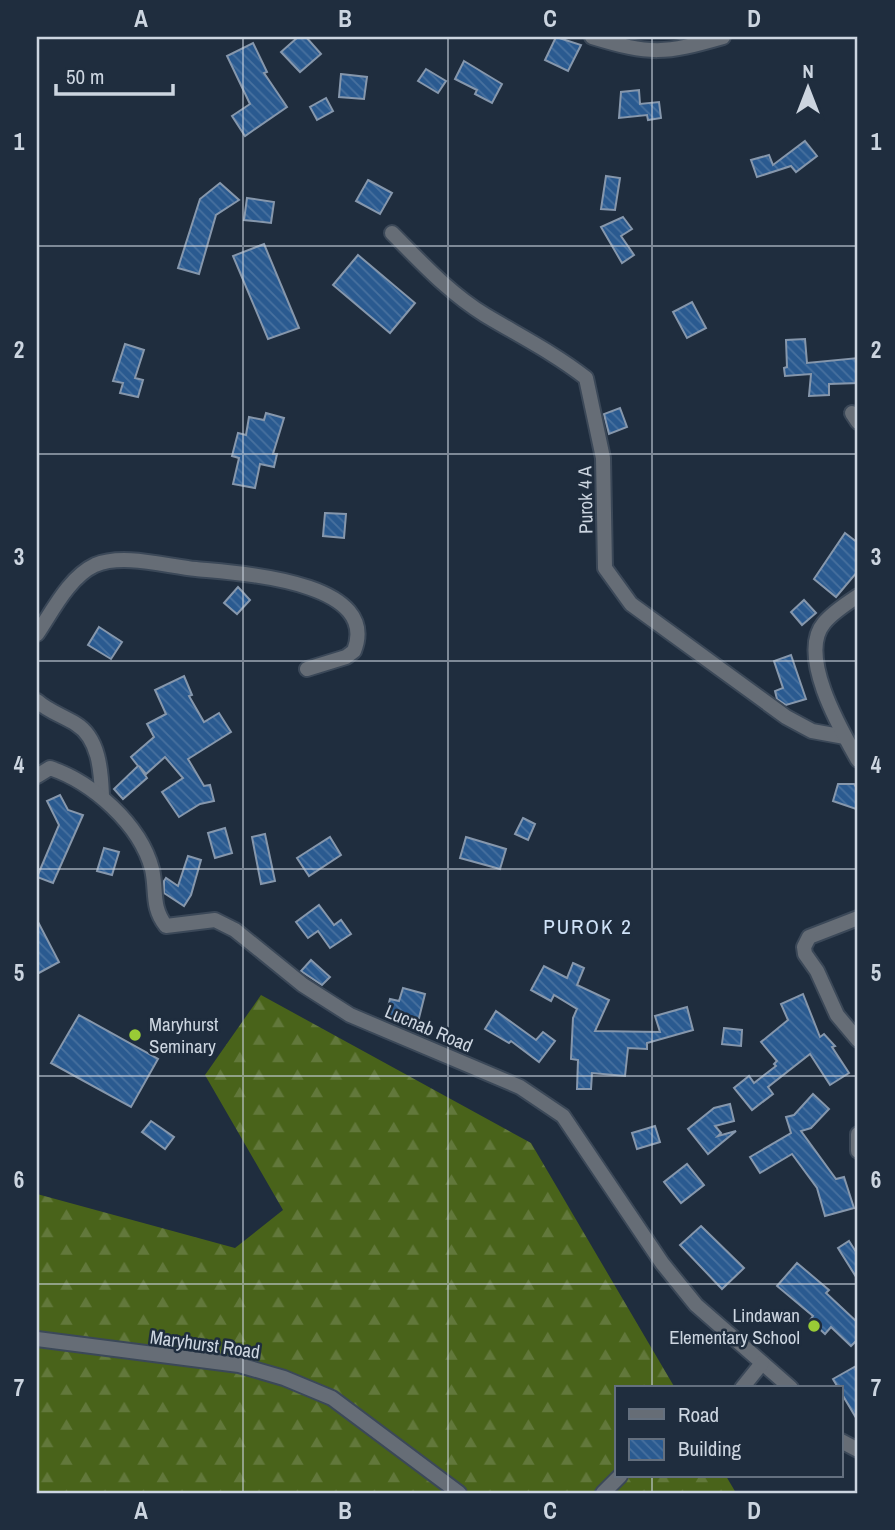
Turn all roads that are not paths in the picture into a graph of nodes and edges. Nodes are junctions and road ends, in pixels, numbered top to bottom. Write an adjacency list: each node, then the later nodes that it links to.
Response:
1 (592, 37): 2 (street)
2 (723, 37)
3 (391, 233): 8 (street, Purok 4 A)
4 (858, 596): 8 (street)
5 (37, 634): 6 (street)
6 (307, 669)
7 (37, 701): 11 (street)
8 (845, 737): 9 (street)
9 (858, 760)
10 (37, 776): 11 (street, Lucnab Road)
11 (102, 795): 17 (street, Lucnab Road)
12 (853, 920): 13 (street)
13 (858, 1040)
14 (858, 1134): 15 (street)
15 (858, 1151)
16 (37, 1339): 23 (street, Maryhurst Road)
17 (762, 1363): 18 (street); 19 (street, Lucnab Road)
18 (744, 1386)
19 (789, 1386)
20 (842, 1442): 21 (street)
21 (858, 1450)
22 (619, 1478): 24 (street)
23 (459, 1493)
24 (603, 1493)

